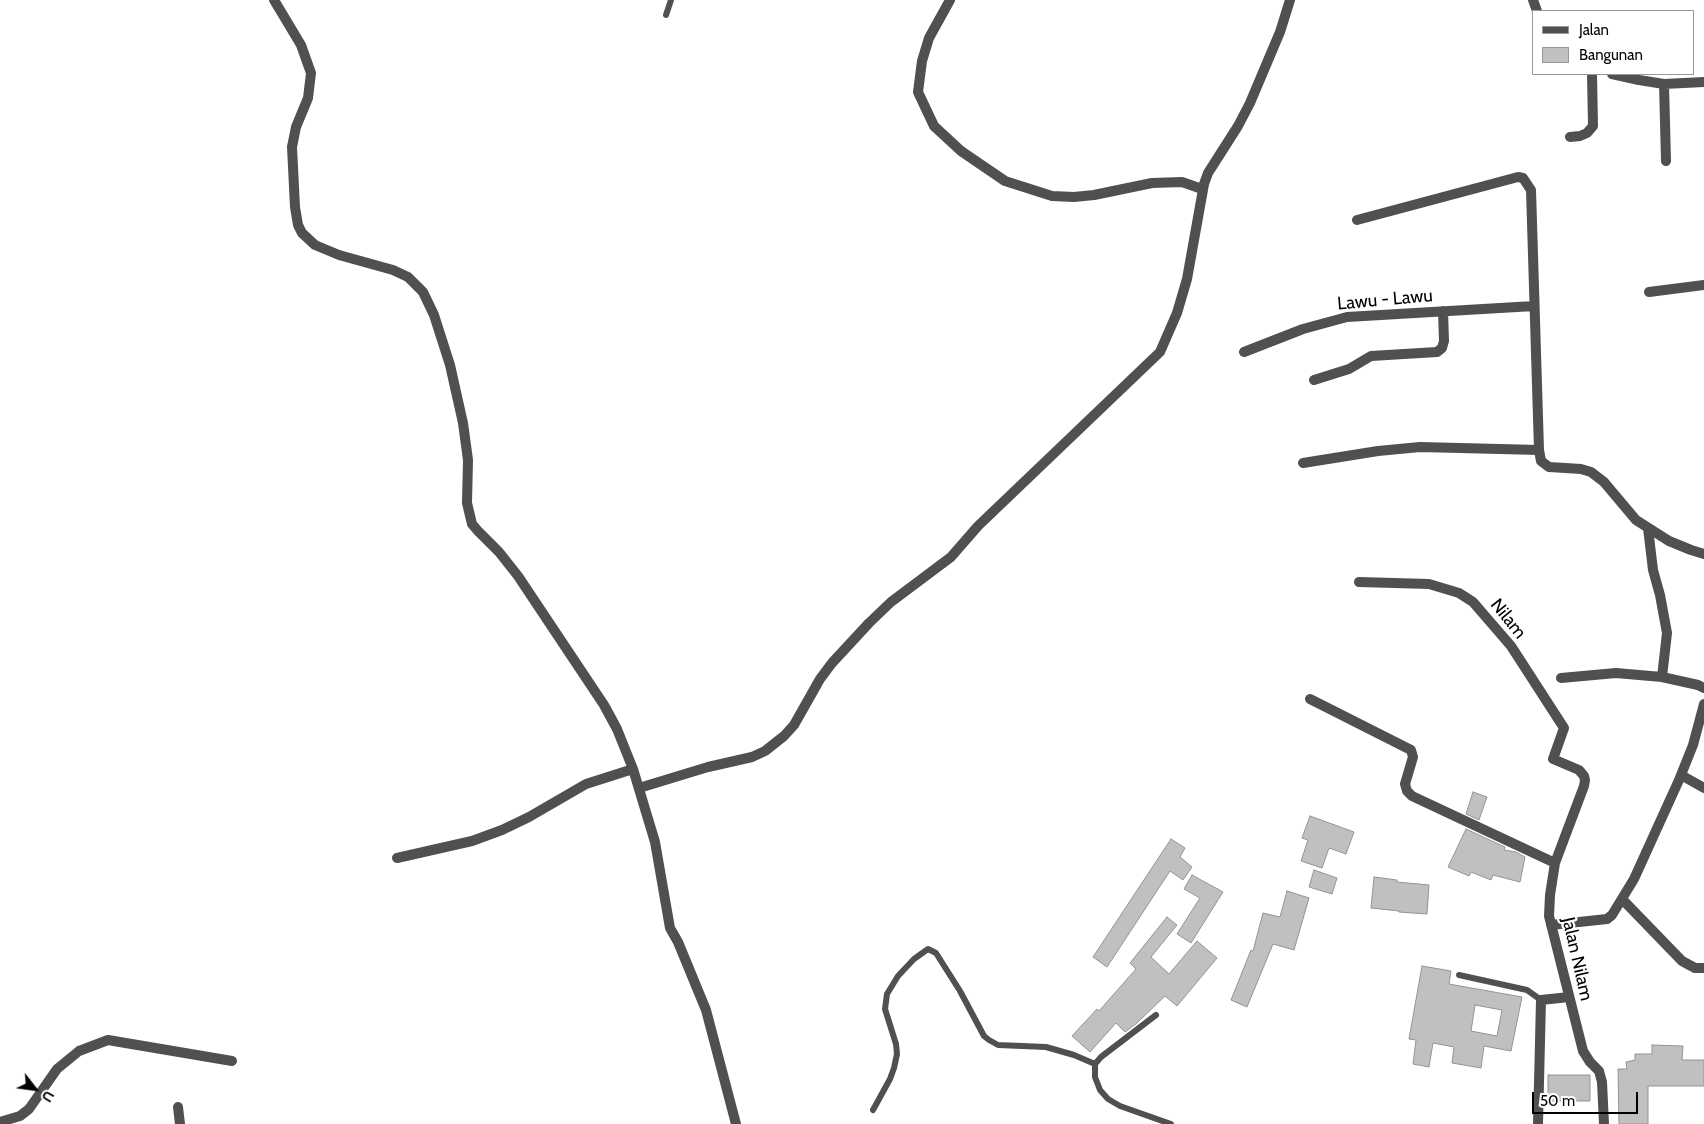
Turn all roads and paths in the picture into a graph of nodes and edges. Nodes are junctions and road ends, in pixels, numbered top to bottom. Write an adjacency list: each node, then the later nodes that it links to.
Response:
1 (274, 0): 31 (street)
2 (671, 0): 5 (lane)
3 (950, 0): 12 (street)
4 (1290, 0): 12 (street)
5 (666, 15)
6 (1592, 75): 10 (street)
7 (1616, 75): 9 (street)
8 (1704, 82): 9 (street)
9 (1664, 84): 11 (street)
10 (1570, 137)
11 (1666, 161)
12 (1202, 189): 33 (street)
13 (1356, 220): 16 (street)
14 (1704, 284): 15 (street)
15 (1649, 292)
16 (1534, 306): 17 (street, Lawu - Lawu); 20 (street)
17 (1442, 311): 18 (street, Lawu - Lawu); 19 (street)
18 (1244, 352)
19 (1314, 380)
20 (1539, 450): 21 (street); 22 (street)
21 (1303, 463)
22 (1648, 528): 23 (street); 25 (street)
23 (1704, 554)
24 (1359, 582): 30 (street, Nilam)
25 (1662, 677): 26 (street); 27 (street)
26 (1562, 678)
27 (1704, 688)
28 (1310, 699): 36 (street)
29 (1704, 704): 32 (street)
30 (1553, 759): 36 (street, Jalan Nilam)
31 (633, 769): 33 (street); 35 (street)
32 (1681, 775): 34 (street); 37 (street)
33 (639, 788): 50 (street)
34 (1704, 788)
35 (397, 858)
36 (1555, 863): 38 (street, Jalan Nilam)
37 (1622, 899): 38 (street); 39 (street)
38 (1551, 924): 41 (street, Jalan Nilam)
39 (1704, 968)
40 (1459, 975): 42 (lane)
41 (1569, 997): 42 (street); 53 (street, Jalan Nilam)
42 (1541, 1000): 52 (street)
43 (1156, 1015): 45 (lane)
44 (232, 1061): 48 (street)
45 (1095, 1064): 47 (lane); 51 (lane)
46 (178, 1107): 49 (street)
47 (873, 1110)
48 (0, 1122)
49 (180, 1124)
50 (736, 1124)
51 (1171, 1124)
52 (1538, 1124)
53 (1604, 1124)

